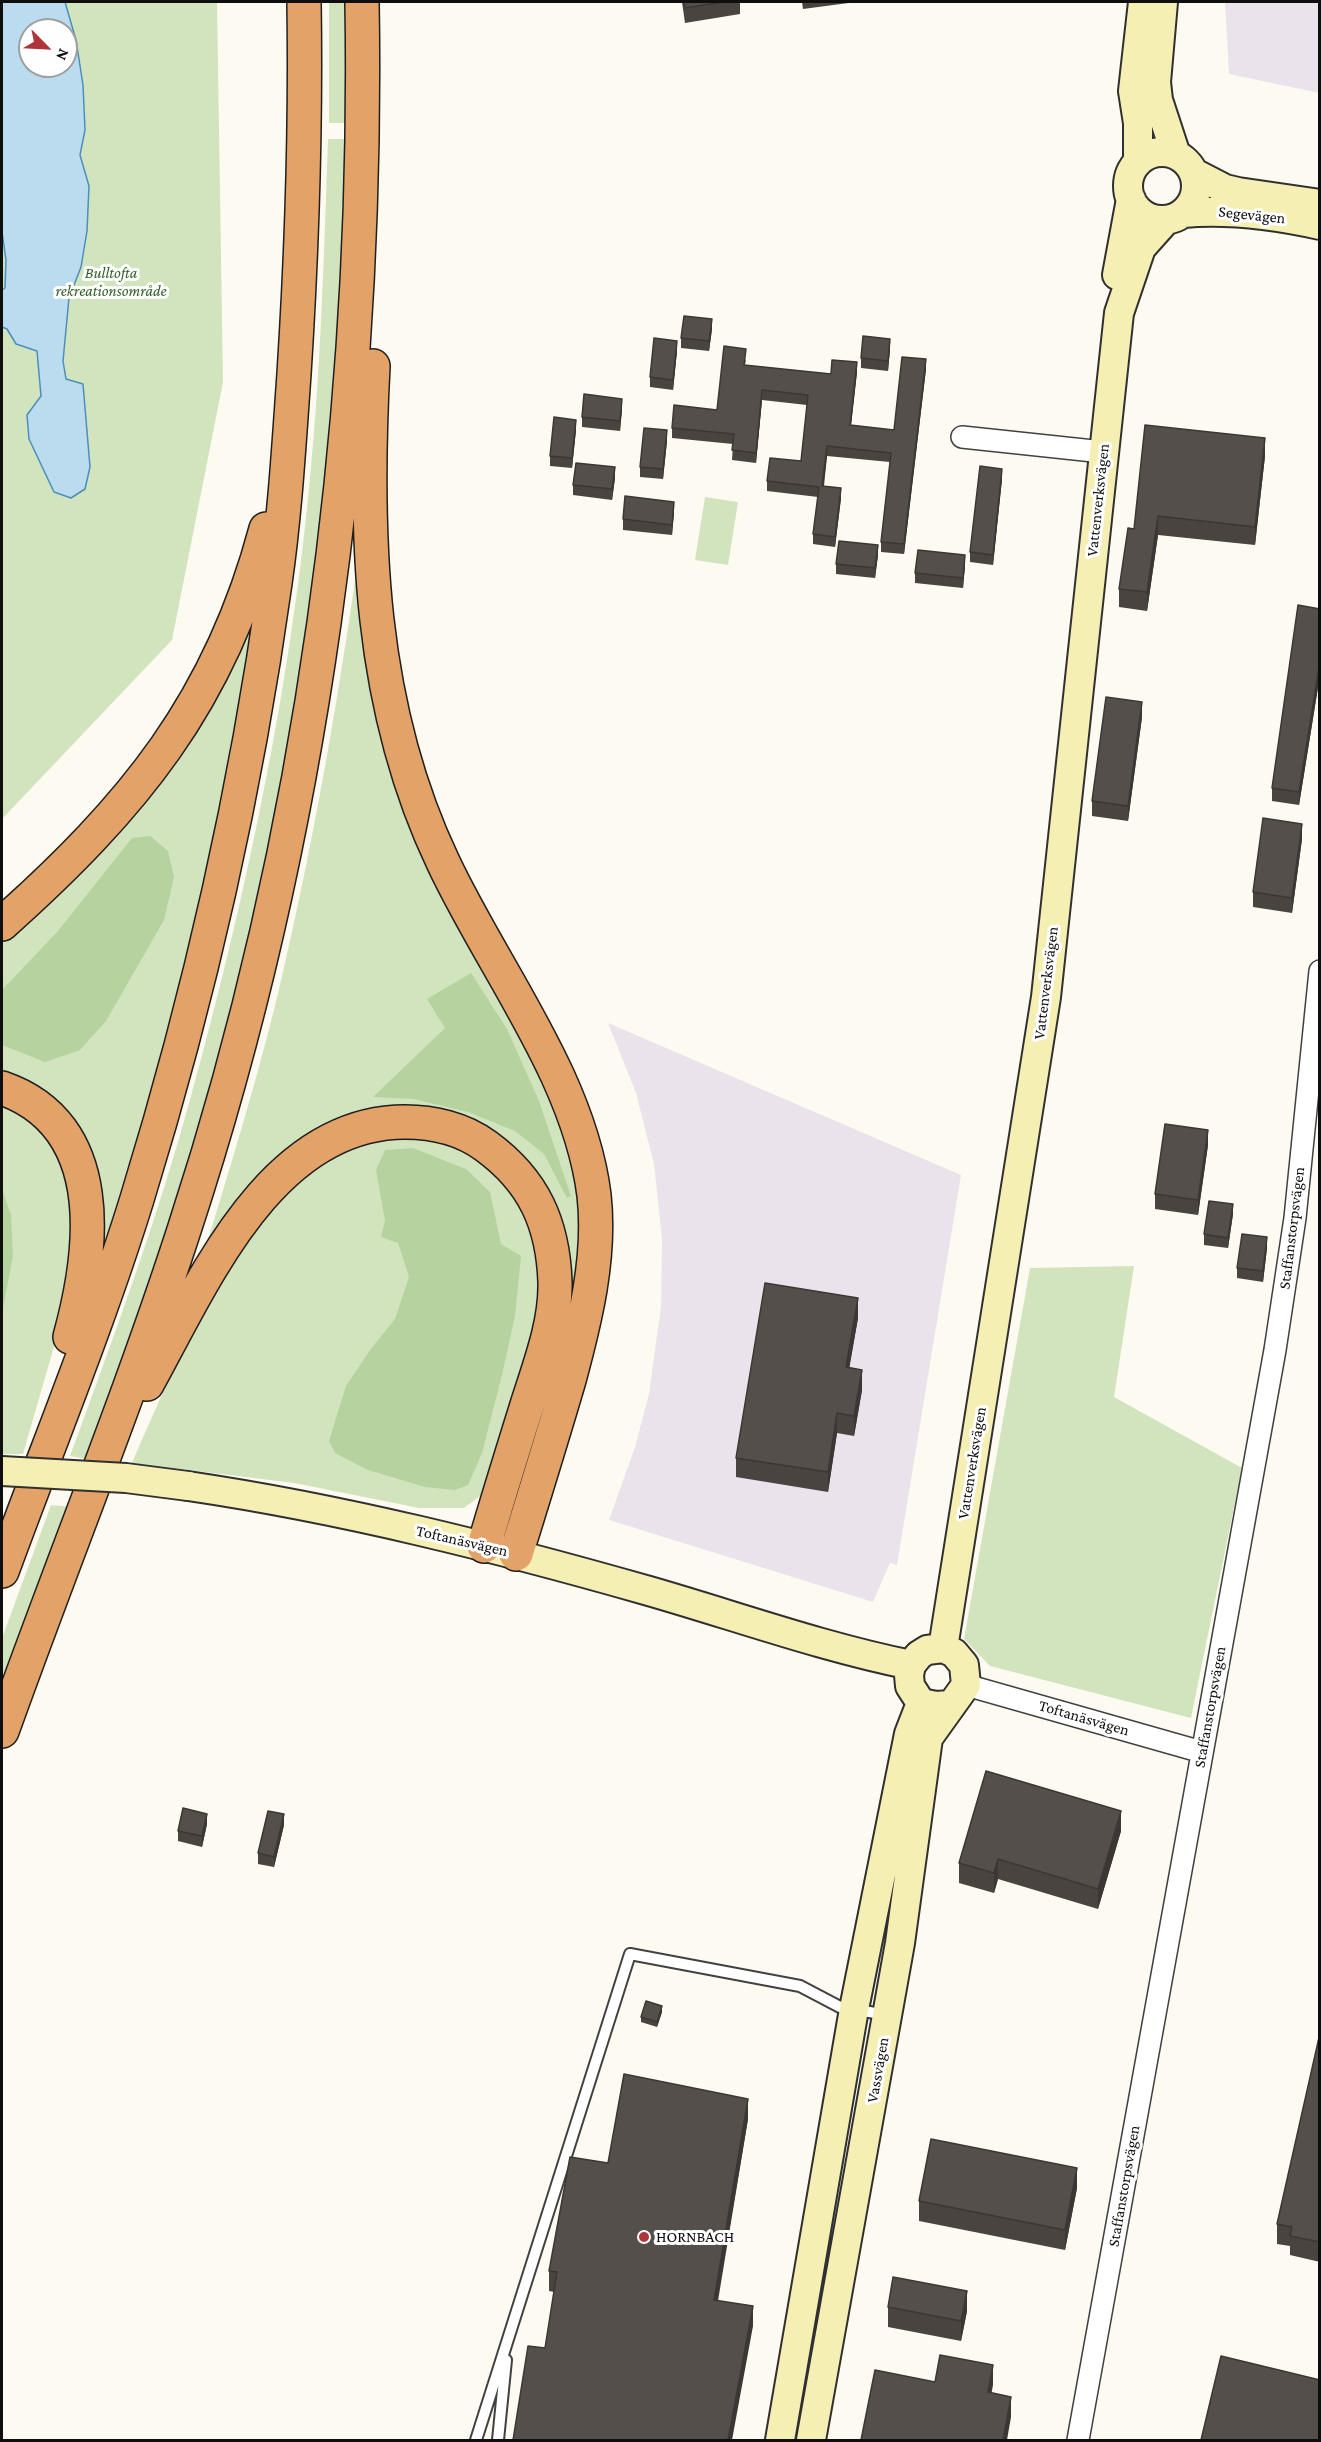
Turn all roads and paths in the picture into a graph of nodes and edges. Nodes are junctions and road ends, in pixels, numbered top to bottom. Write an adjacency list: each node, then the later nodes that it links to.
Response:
1 (304, 2): 12 (highway)
2 (363, 2): 19 (highway); 22 (highway)
3 (1143, 2): 5 (street)
4 (1163, 2): 6 (street)
5 (1138, 162): 6 (street); 7 (street)
6 (1185, 164): 8 (street, Segevägen); 9 (street)
7 (1131, 199): 9 (street); 11 (street, Vattenverksvägen)
8 (1320, 204)
9 (1174, 216): 10 (street, Segevägen); 11 (street, Vattenverksvägen)
10 (1320, 225)
11 (1119, 313): 14 (street, Vattenverksvägen)
12 (297, 320): 15 (highway); 24 (highway)
13 (962, 437): 14 (street)
14 (1103, 452): 25 (street, Vattenverksvägen)
15 (2, 924)
16 (1320, 971): 17 (street, Staffanstorpsvägen)
17 (1316, 1031): 30 (street, Staffanstorpsvägen)
18 (2, 1088): 23 (highway)
19 (104, 1461): 21 (highway); 29 (highway)
20 (2, 1471): 21 (street, Toftanäsvägen, bridge)
21 (484, 1545): 22 (street, Toftanäsvägen)
22 (516, 1554): 26 (street, Toftanäsvägen)
23 (2, 1556)
24 (2, 1571)
25 (943, 1648): 26 (street); 27 (street)
26 (911, 1665): 28 (street)
27 (958, 1695): 28 (street); 30 (street, Toftanäsvägen); 32 (street, Vassvägen)
28 (921, 1703): 31 (street, Vassvägen)
29 (2, 1731)
30 (1202, 1752): 38 (street, Staffanstorpsvägen)
31 (854, 2009): 32 (lane); 33 (lane); 36 (street, Vassvägen)
32 (887, 2015): 37 (street, Vassvägen)
33 (508, 2336): 34 (lane); 35 (lane)
34 (476, 2440)
35 (498, 2440)
36 (780, 2440)
37 (811, 2440)
38 (1078, 2440)

